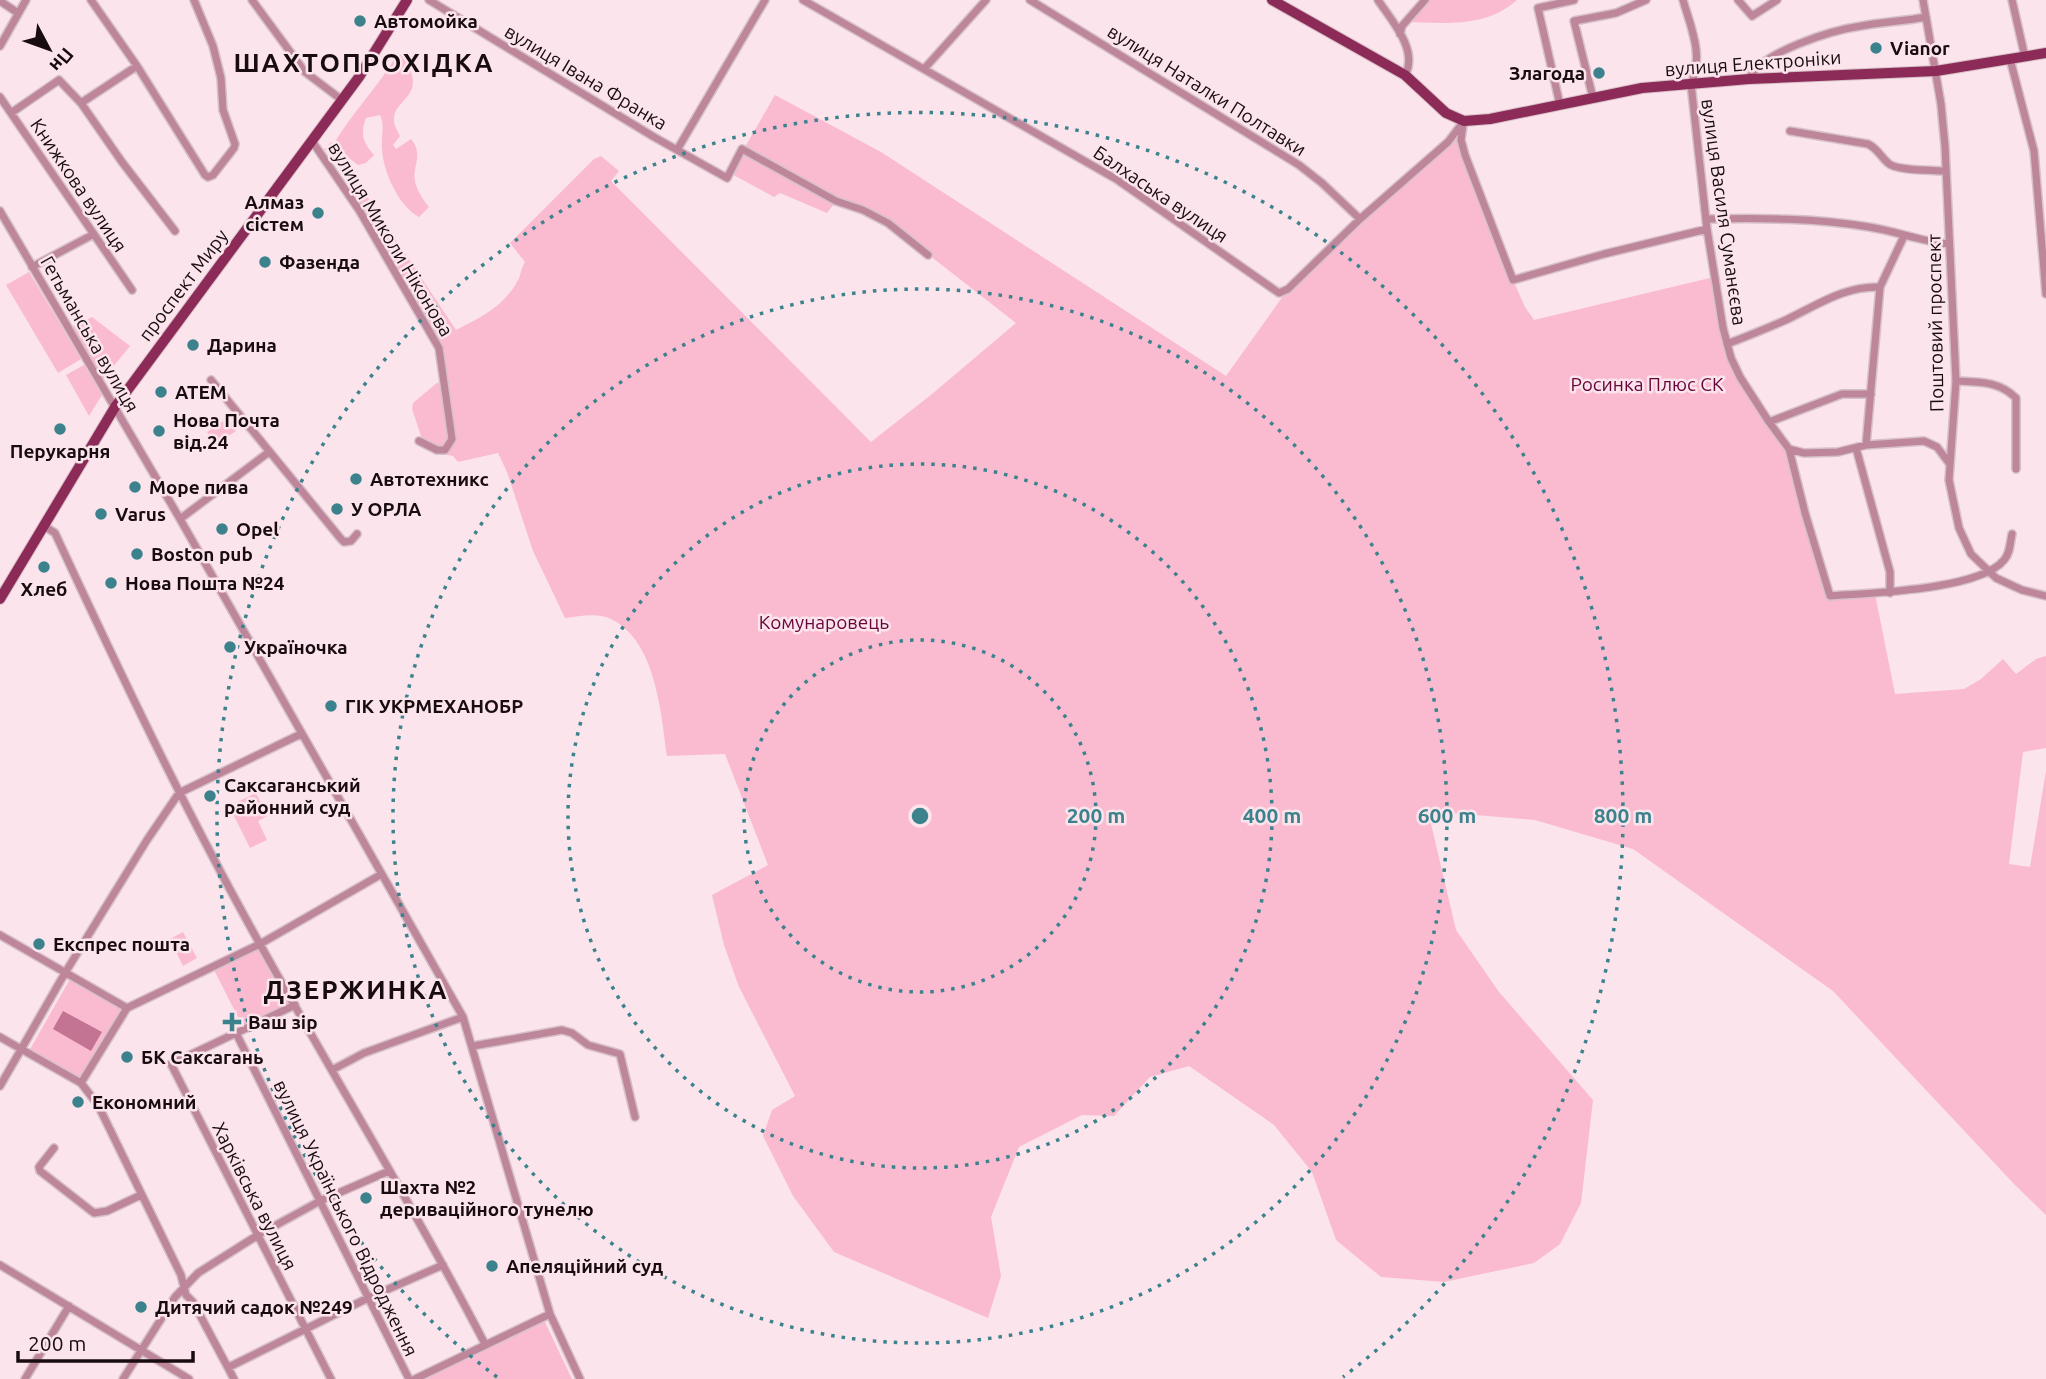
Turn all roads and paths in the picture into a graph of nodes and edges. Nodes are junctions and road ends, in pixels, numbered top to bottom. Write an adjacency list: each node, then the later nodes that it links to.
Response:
1 (26, 0): 22 (street)
2 (91, 0): 29 (street)
3 (194, 0): 29 (street)
4 (252, 0): 37 (street)
5 (407, 0): 37 (main road, проспект Миру)
6 (429, 0): 44 (street, вулиця Івана Франка)
7 (765, 0): 44 (street)
8 (803, 0): 30 (street, Балхаська вулиця)
9 (986, 0): 30 (street)
10 (1030, 0): 47 (street, вулиця Наталки Полтавки)
11 (1272, 0): 32 (main road)
12 (1378, 0): 24 (street)
13 (1425, 0): 24 (street)
14 (1574, 0): 39 (street)
15 (1646, 0): 36 (street)
16 (1683, 0): 34 (street, вулиця Василя Суманєєва)
17 (1738, 0): 18 (street)
18 (1777, 0)
19 (1923, 0): 23 (street, Поштовий проспект)
20 (2012, 0): 27 (street)
21 (0, 1): 22 (street)
22 (19, 13): 25 (street)
23 (1926, 17): 31 (street, Поштовий проспект); 33 (street)
24 (1400, 34): 32 (street)
25 (0, 46)
26 (2046, 53): 27 (main road, вулиця Електроніки)
27 (2025, 57): 28 (main road, вулиця Електроніки)
28 (2010, 59): 31 (main road, вулиця Електроніки); 58 (street)
29 (137, 66): 38 (street)
30 (924, 69): 47 (street, Балхаська вулиця)
31 (1936, 71): 33 (main road, вулиця Електроніки); 45 (street, Поштовий проспект)
32 (1405, 75): 41 (main road)
33 (1749, 79): 34 (main road, вулиця Електроніки)
34 (1690, 84): 36 (main road, вулиця Електроніки); 48 (street, вулиця Василя Суманєєва)
35 (0, 97): 40 (street, Книжкова вулиця)
36 (1593, 98): 39 (main road, вулиця Електроніки)
37 (342, 100): 43 (main road, проспект Миру)
38 (81, 103): 40 (street); 50 (street)
39 (1560, 105): 41 (main road, вулиця Електроніки)
40 (11, 113): 51 (street, Книжкова вулиця)
41 (1464, 121): 47 (street, Балхаська вулиця); 49 (street)
42 (1790, 131): 45 (street)
43 (312, 141): 63 (main road, проспект Миру); 65 (street, вулиця Миколи Ніконова)
44 (677, 150): 54 (street, вулиця Івана Франка)
45 (1944, 171): 53 (street, Поштовий проспект)
46 (0, 211): 55 (street, Гетьманська вулиця)
47 (1360, 219)
48 (1706, 219): 49 (street, вулиця Василя Суманєєва); 52 (street)
49 (1707, 229): 59 (street, вулиця Василя Суманєєва)
50 (176, 231)
51 (94, 234): 55 (street); 57 (street, Книжкова вулиця)
52 (1904, 236): 53 (street); 56 (street)
53 (1949, 244): 61 (street, Поштовий проспект)
54 (928, 255)
55 (32, 267): 63 (street, Гетьманська вулиця)
56 (1880, 286): 59 (street); 62 (street)
57 (132, 290)
58 (2046, 294)
59 (1727, 344): 64 (street, вулиця Василя Суманєєва)
60 (211, 380): 69 (street)
61 (1956, 381): 70 (street, Поштовий проспект); 71 (street)
62 (1871, 394): 64 (street); 66 (street)
63 (115, 407): 72 (street, Гетьманська вулиця); 73 (main road, проспект Миру)
64 (1769, 422): 68 (street, вулиця Василя Суманєєва)
65 (419, 441)
66 (1867, 445): 67 (street); 70 (street)
67 (1856, 448): 68 (street); 77 (street)
68 (1789, 449): 77 (street)
69 (269, 452): 72 (street); 74 (street)
70 (1950, 463): 76 (street, Поштовий проспект)
71 (2016, 469)
72 (180, 519): 80 (street, Гетьманська вулиця)
73 (44, 526): 79 (main road, проспект Миру); 81 (street)
74 (357, 534)
75 (2012, 534): 76 (street)
76 (1988, 572): 77 (street); 78 (street, Поштовий проспект)
77 (1890, 593)
78 (2046, 596)
79 (0, 599)
80 (301, 734): 81 (street); 82 (street, Гетьманська вулиця)
81 (179, 793): 84 (street); 85 (street)
82 (380, 875): 84 (street); 88 (street, Гетьманська вулиця)
83 (0, 935): 85 (street)
84 (260, 944): 86 (street); 87 (street)
85 (65, 973): 87 (street); 92 (street)
86 (295, 1005): 89 (street); 93 (street)
87 (127, 1008): 94 (street)
88 (463, 1017): 91 (street, Гетьманська вулиця); 93 (street)
89 (236, 1033): 100 (street, вулиця Українського Відродження); 101 (street, Харківська вулиця)
90 (0, 1037): 92 (street)
91 (473, 1046): 96 (street); 107 (street, Гетьманська вулиця)
92 (22, 1049): 94 (street); 95 (street)
93 (332, 1070): 98 (street)
94 (81, 1083): 99 (street)
95 (0, 1086)
96 (635, 1117)
97 (54, 1148): 99 (street)
98 (389, 1171): 100 (street); 103 (street)
99 (141, 1195): 104 (street)
100 (320, 1201): 101 (street); 105 (street, вулиця Українського Відродження)
101 (258, 1235): 104 (street); 108 (street, Харківська вулиця)
102 (0, 1265): 106 (street)
103 (443, 1265): 105 (street); 109 (street)
104 (183, 1288): 110 (street); 111 (street)
105 (368, 1298): 108 (street); 118 (street, вулиця Українського Відродження)
106 (69, 1306): 110 (street); 112 (street)
107 (550, 1314): 109 (street); 120 (street, Гетьманська вулиця)
108 (305, 1329): 111 (street); 117 (street, Харківська вулиця)
109 (485, 1344): 119 (street)
110 (141, 1350): 113 (street); 114 (street)
111 (230, 1369): 115 (street); 116 (street)
112 (25, 1379)
113 (123, 1379)
114 (189, 1379)
115 (224, 1379)
116 (234, 1379)
117 (331, 1379)
118 (409, 1379)
119 (415, 1379)
120 (580, 1379)

